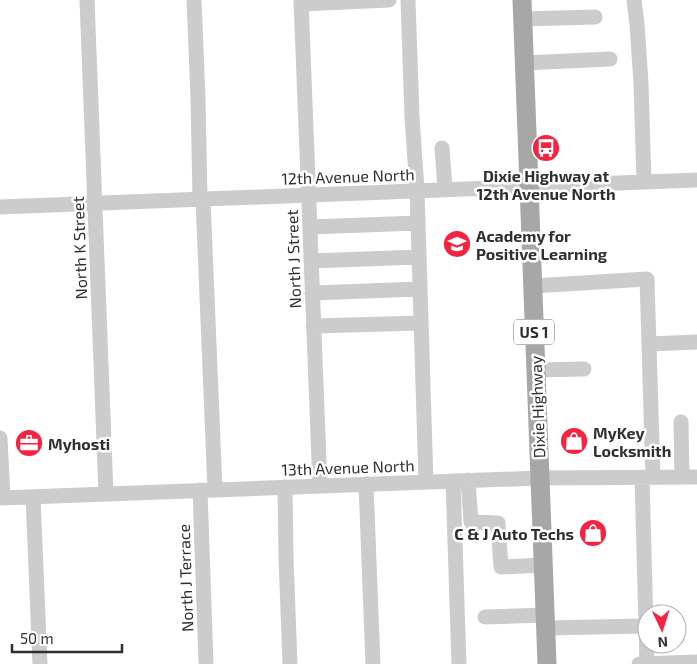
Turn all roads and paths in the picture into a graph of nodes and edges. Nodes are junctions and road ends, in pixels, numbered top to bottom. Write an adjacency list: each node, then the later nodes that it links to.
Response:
1 (87, 0): 20 (street, North K Street)
2 (194, 0): 19 (street, North J Terrace)
3 (389, 0): 7 (street)
4 (408, 0): 17 (street)
5 (522, 0): 9 (main road, Dixie Highway / US 1)
6 (634, 0): 14 (street)
7 (301, 2): 18 (street, North J Street)
8 (595, 16): 9 (street)
9 (522, 19): 11 (main road, Dixie Highway / US 1)
10 (610, 59): 11 (street)
11 (524, 63): 15 (main road, Dixie Highway / US 1)
12 (442, 148): 16 (street)
13 (697, 180): 14 (street, 12th Avenue North)
14 (644, 182): 15 (street, 12th Avenue North)
15 (529, 186): 16 (street, 12th Avenue North); 26 (main road, Dixie Highway / US 1)
16 (445, 189): 17 (street, 12th Avenue North)
17 (417, 190): 18 (street, 12th Avenue North); 22 (street)
18 (308, 195): 19 (street, 12th Avenue North); 23 (street, North J Street)
19 (201, 199): 20 (street, 12th Avenue North); 46 (street, North J Terrace)
20 (95, 203): 21 (street, 12th Avenue North); 47 (street, North K Street)
21 (0, 207)
22 (418, 223): 23 (street); 24 (street)
23 (310, 227): 25 (street, North J Street)
24 (419, 257): 25 (street); 27 (street)
25 (311, 261): 28 (street, North J Street)
26 (533, 286): 32 (street); 34 (main road, Dixie Highway / US 1)
27 (420, 289): 28 (street); 29 (street)
28 (312, 293): 30 (street, North J Street)
29 (421, 323): 30 (street); 42 (street)
30 (314, 326): 44 (street, North J Street)
31 (697, 342): 32 (street)
32 (649, 344): 37 (street)
33 (584, 369): 34 (street)
34 (536, 370): 40 (main road, Dixie Highway / US 1)
35 (681, 422): 38 (street)
36 (0, 438): 49 (street)
37 (647, 477): 38 (street, 13th Avenue North); 40 (street, 13th Avenue North); 51 (street)
38 (682, 477): 39 (street, 13th Avenue North)
39 (697, 477)
40 (540, 478): 41 (street, 13th Avenue North); 50 (main road, Dixie Highway / US 1)
41 (460, 481): 42 (street, 13th Avenue North); 50 (street); 60 (street)
42 (426, 482): 43 (street, 13th Avenue North)
43 (366, 484): 44 (street, 13th Avenue North); 59 (street)
44 (320, 486): 45 (street, 13th Avenue North)
45 (285, 487): 46 (street, 13th Avenue North); 58 (street)
46 (207, 490): 47 (street, 13th Avenue North); 57 (street, North J Terrace)
47 (106, 494): 48 (street, 13th Avenue North)
48 (33, 497): 49 (street, 13th Avenue North); 56 (street)
49 (1, 498)
50 (543, 565): 53 (main road, Dixie Highway / US 1)
51 (646, 604)
52 (485, 617): 53 (street)
53 (545, 622): 54 (street); 61 (main road, Dixie Highway / US 1)
54 (637, 626)
55 (697, 662): 63 (street)
56 (40, 664)
57 (206, 664)
58 (290, 664)
59 (373, 664)
60 (459, 664)
61 (547, 664)
62 (638, 664): 63 (street)
63 (647, 664)

